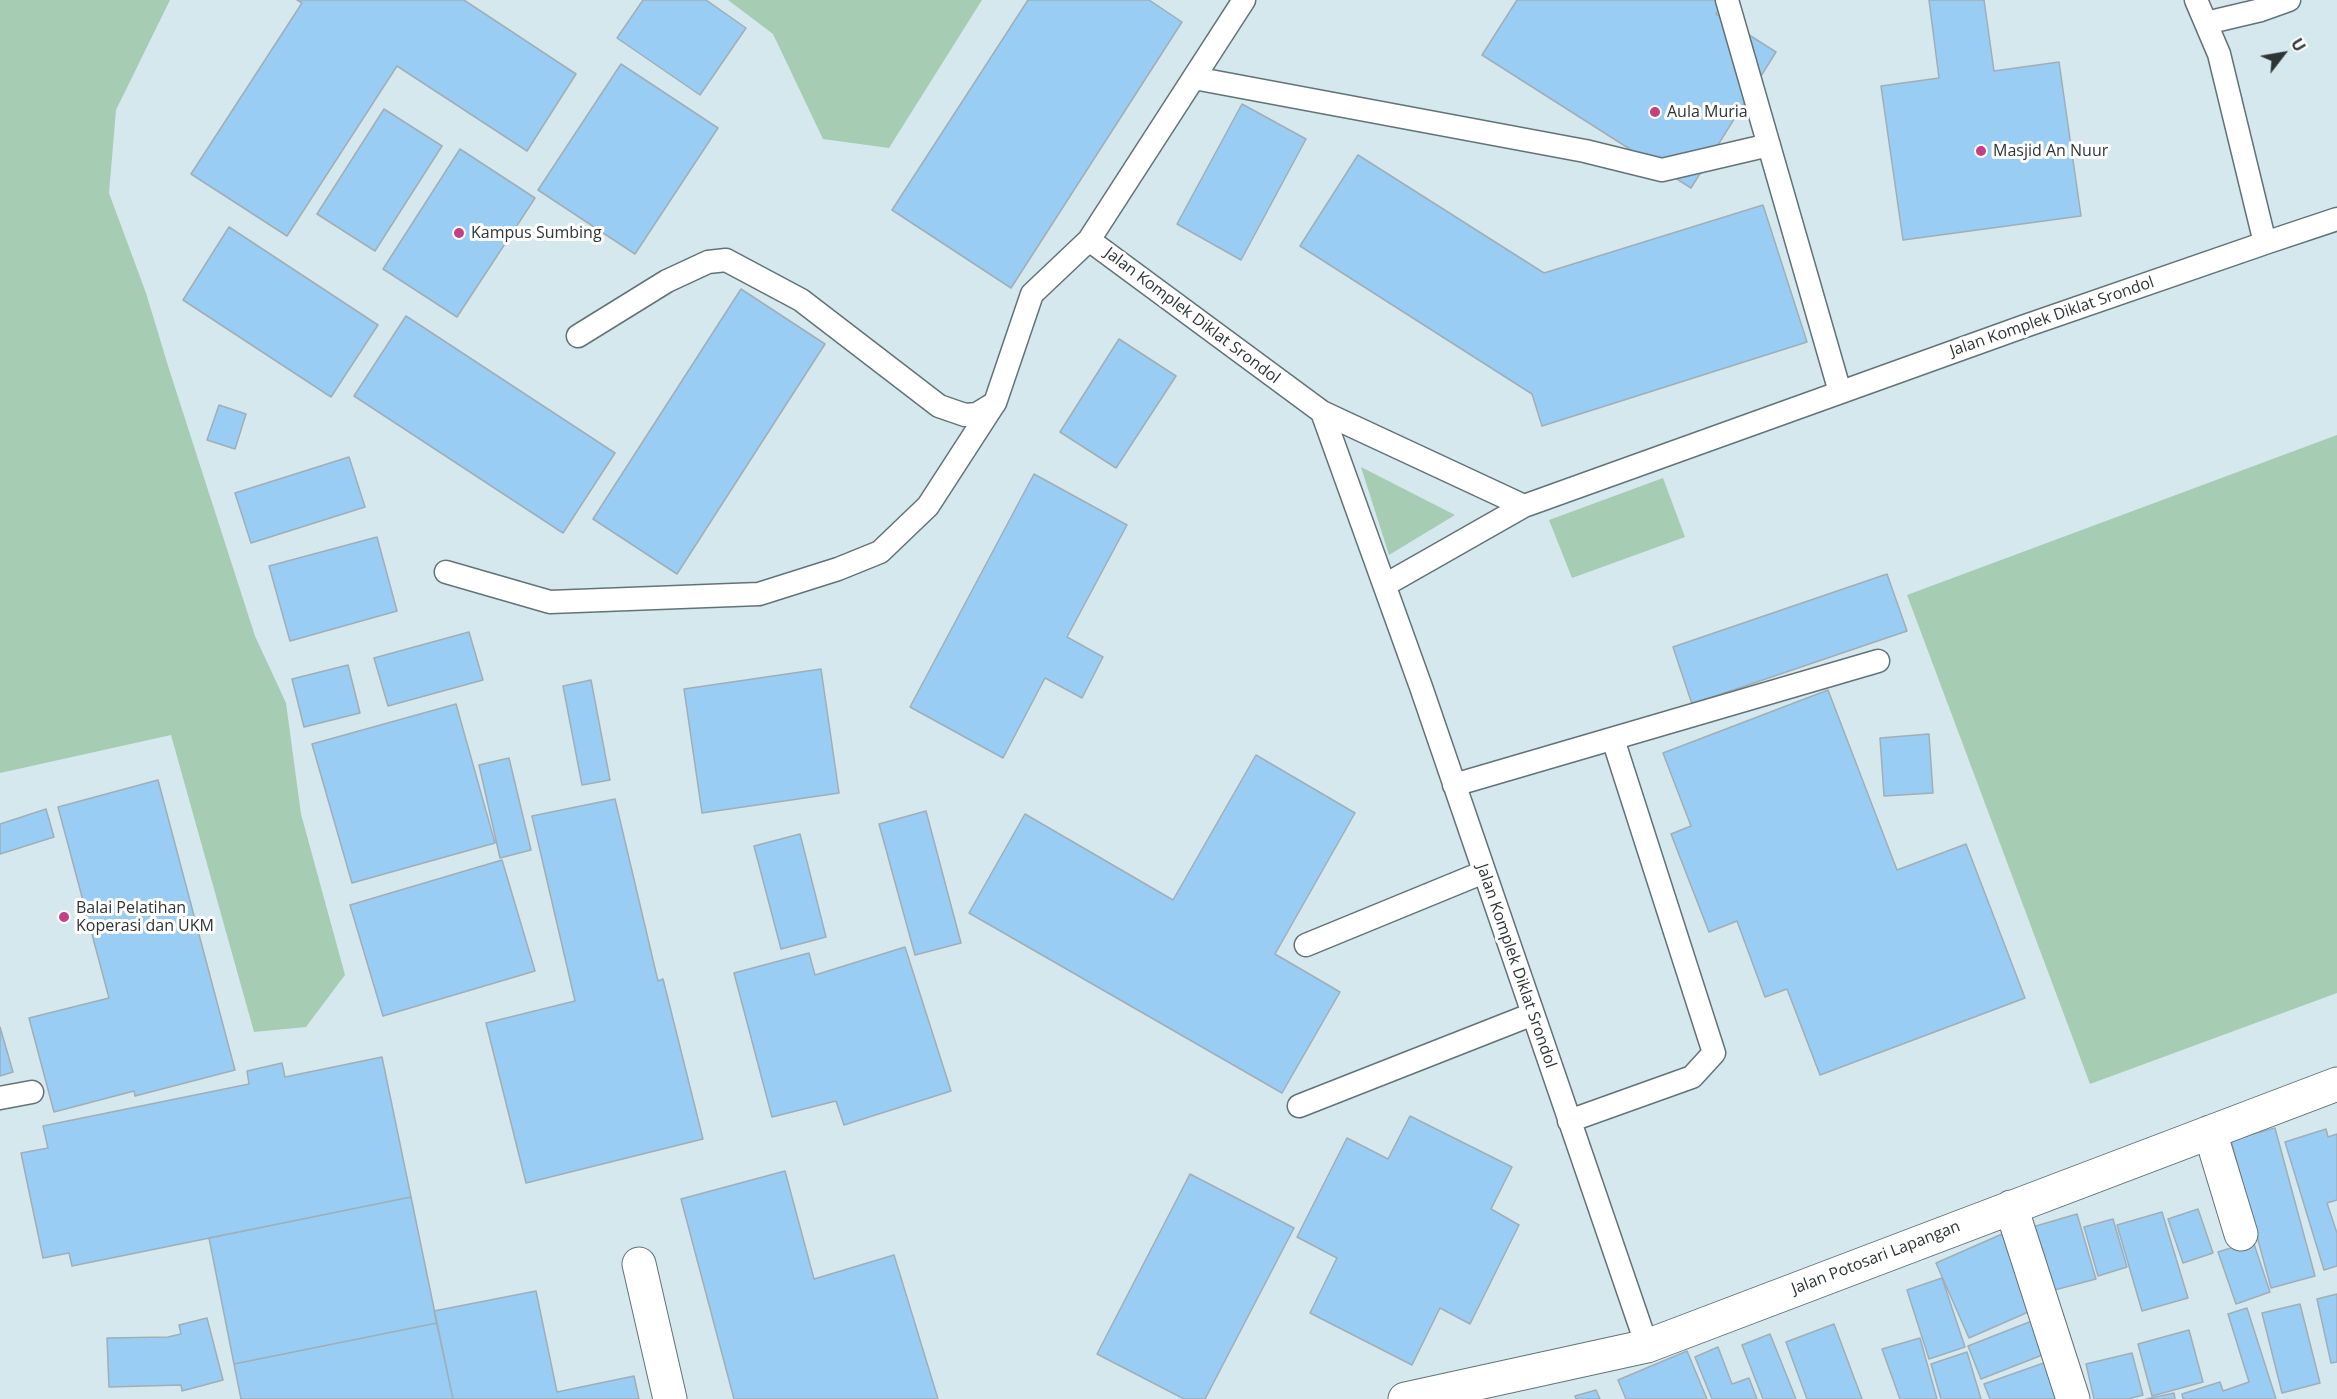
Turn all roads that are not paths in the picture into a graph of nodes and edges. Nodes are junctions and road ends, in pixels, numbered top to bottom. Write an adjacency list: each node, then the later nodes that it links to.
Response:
1 (1244, 0): 6 (lane, Jalan Komplek Diklat Srondol)
2 (1727, 0): 7 (lane)
3 (2196, 0): 5 (lane)
4 (2289, 0): 5 (lane)
5 (2205, 23): 10 (lane)
6 (1194, 78): 7 (lane); 9 (lane, Jalan Komplek Diklat Srondol)
7 (1769, 145): 12 (lane)
8 (2337, 219): 10 (lane, Jalan Komplek Diklat Srondol)
9 (1089, 240): 13 (lane); 14 (lane, Jalan Komplek Diklat Srondol)
10 (2265, 243): 12 (lane, Jalan Komplek Diklat Srondol)
11 (578, 336): 13 (lane)
12 (1840, 392): 15 (lane, Jalan Komplek Diklat Srondol)
13 (995, 403): 16 (lane)
14 (1322, 412): 15 (lane, Jalan Komplek Diklat Srondol); 17 (lane, Jalan Komplek Diklat Srondol)
15 (1524, 506): 17 (lane, Jalan Komplek Diklat Srondol)
16 (446, 572)
17 (1385, 585): 20 (lane, Jalan Komplek Diklat Srondol)
18 (1878, 661): 19 (lane)
19 (1613, 739): 20 (lane); 28 (lane)
20 (1454, 785): 21 (lane, Jalan Komplek Diklat Srondol)
21 (1484, 872): 22 (lane); 23 (lane, Jalan Komplek Diklat Srondol)
22 (1306, 945)
23 (1533, 1014): 27 (lane); 28 (lane, Jalan Komplek Diklat Srondol)
24 (2337, 1083): 29 (street, Jalan Potosari Lapangan)
25 (32, 1092): 26 (lane)
26 (0, 1098)
27 (1299, 1106)
28 (1569, 1120): 33 (lane, Jalan Komplek Diklat Srondol)
29 (2210, 1132): 30 (street, Jalan Potosari Lapangan); 31 (street)
30 (2011, 1207): 33 (street, Jalan Potosari Lapangan); 36 (street)
31 (2241, 1234)
32 (639, 1264): 34 (street)
33 (1647, 1346): 35 (street, Jalan Potosari Lapangan)
34 (670, 1399)
35 (1405, 1399)
36 (2073, 1399)

